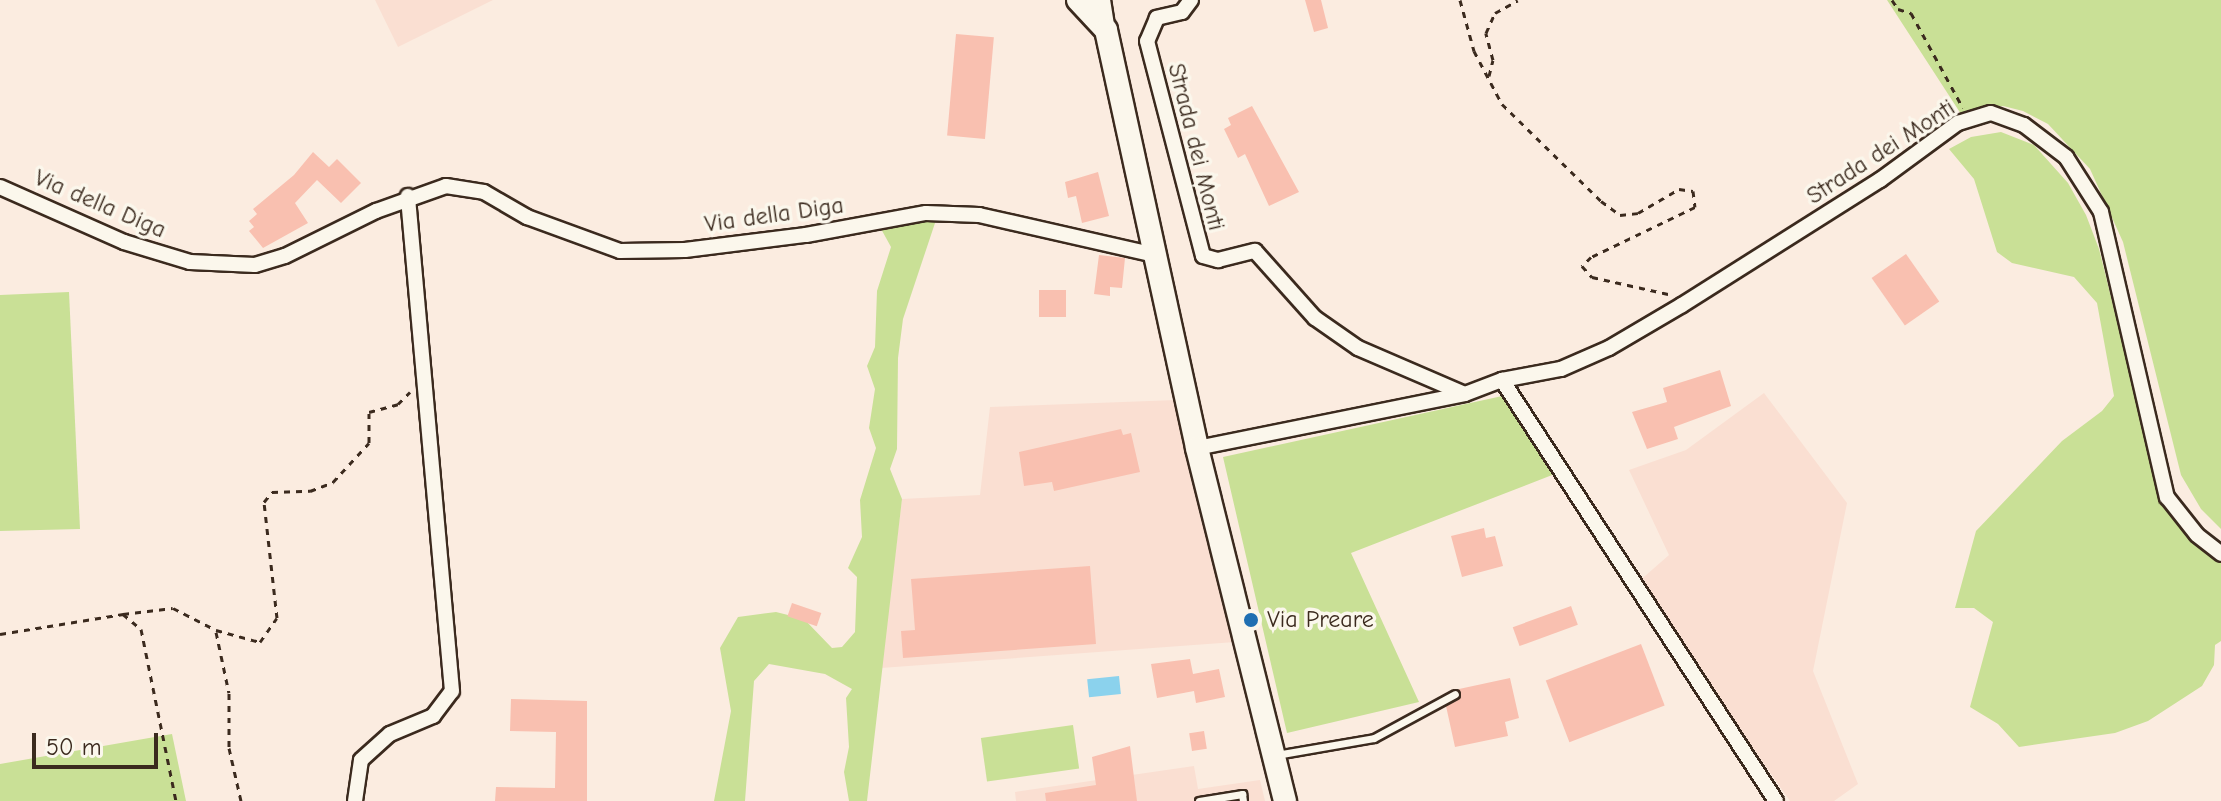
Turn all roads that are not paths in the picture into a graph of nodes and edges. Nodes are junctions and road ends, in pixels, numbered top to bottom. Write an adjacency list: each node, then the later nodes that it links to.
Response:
1 (1078, 0): 4 (main road)
2 (1101, 0): 4 (main road)
3 (1191, 0): 9 (street, Strada dei Monti)
4 (1106, 30): 7 (main road)
5 (0, 187): 6 (street, Via della Diga)
6 (408, 196): 7 (street, Via della Diga); 14 (street)
7 (1155, 255): 10 (main road)
8 (1502, 380): 9 (street, Strada dei Monti); 11 (street, Strada dei Monti); 18 (street)
9 (1465, 394): 10 (street, Strada dei Monti)
10 (1197, 448): 13 (main road)
11 (2221, 554)
12 (1455, 694): 13 (lane)
13 (1274, 756): 17 (main road)
14 (355, 801)
15 (1205, 801): 16 (lane)
16 (1243, 801)
17 (1285, 801)
18 (1776, 801)

